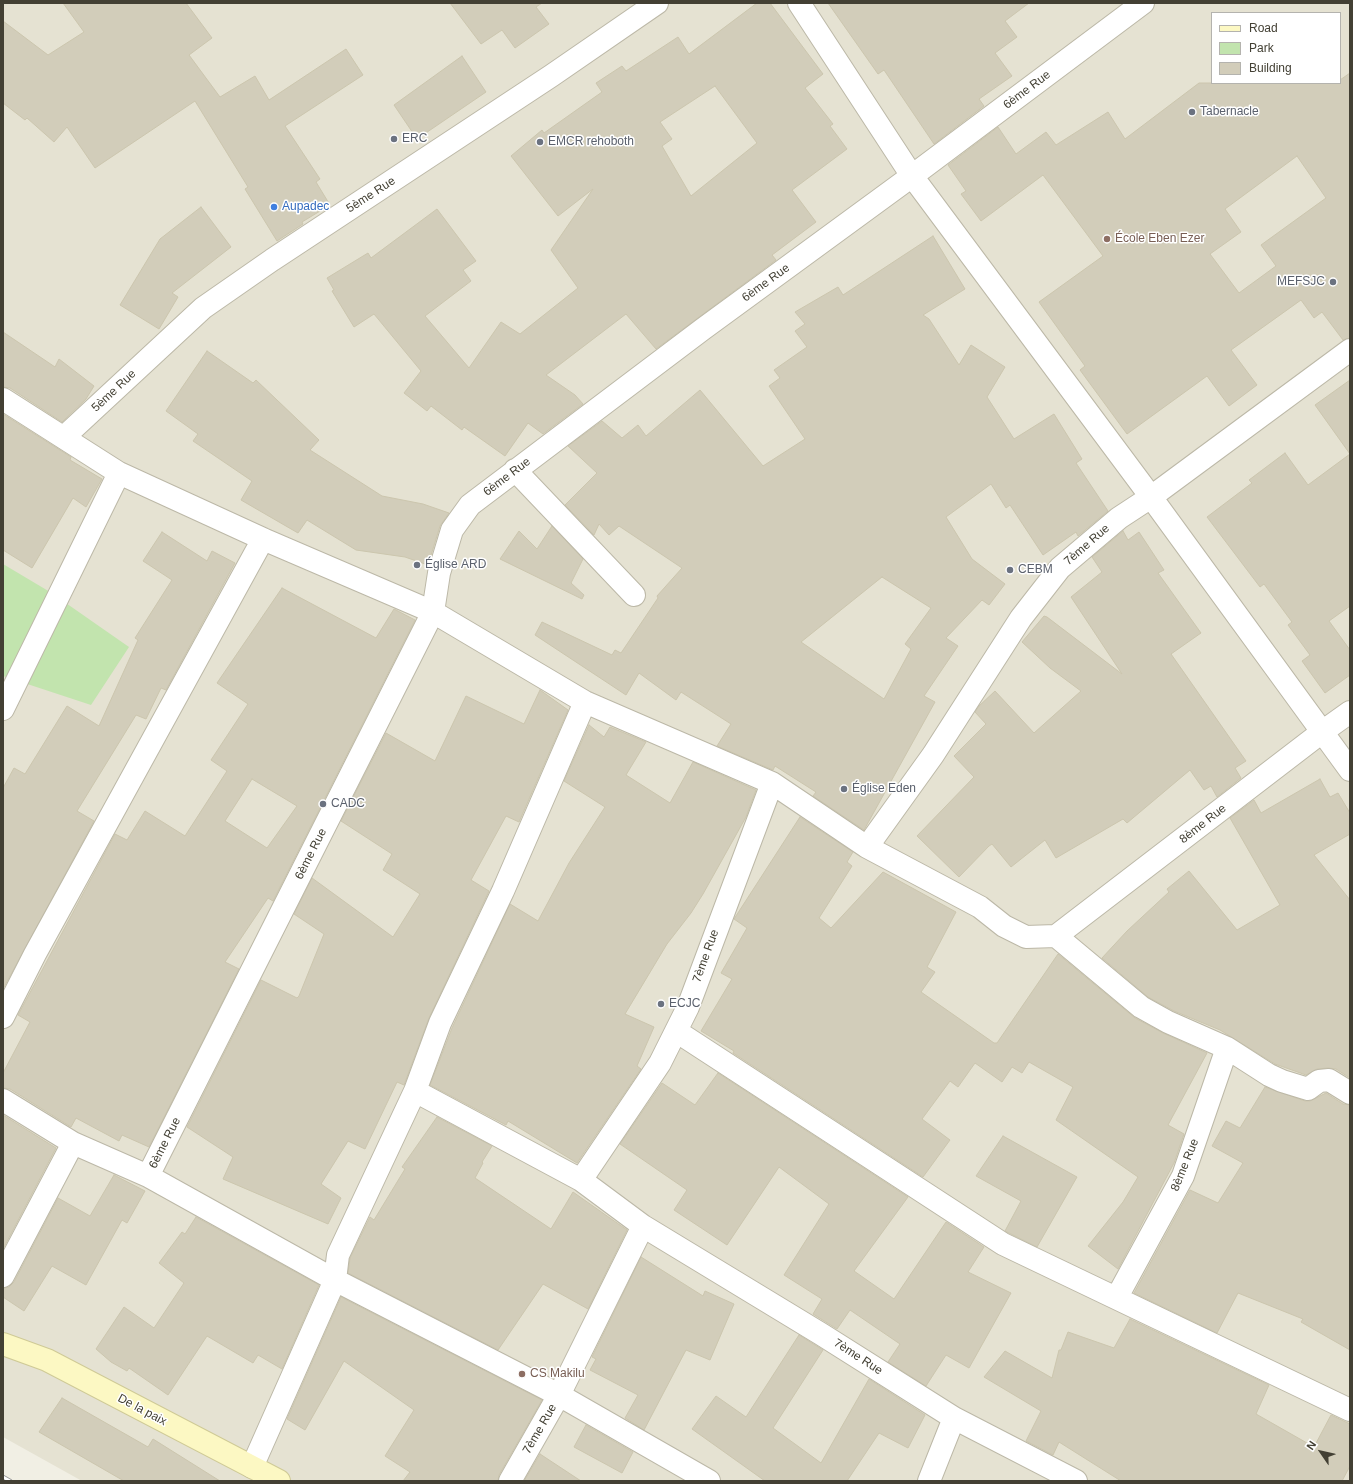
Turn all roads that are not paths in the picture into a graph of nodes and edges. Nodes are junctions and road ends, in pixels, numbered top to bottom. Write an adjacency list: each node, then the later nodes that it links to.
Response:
1 (657, 3): 7 (street, 5ème Rue)
2 (799, 3): 4 (street)
3 (1143, 3): 4 (street, 6ème Rue)
4 (912, 176): 8 (street, 6ème Rue); 10 (street)
5 (1350, 350): 10 (street, 7ème Rue)
6 (3, 399): 7 (street)
7 (64, 437): 9 (street)
8 (515, 470): 12 (street); 13 (street, 6ème Rue)
9 (119, 472): 11 (street); 15 (street)
10 (1151, 497): 17 (street); 20 (street, 7ème Rue)
11 (263, 539): 13 (street); 22 (street)
12 (634, 595)
13 (433, 612): 14 (street); 29 (street, 6ème Rue)
14 (585, 702): 19 (street); 25 (street)
15 (3, 709)
16 (1350, 712): 17 (street, 8ème Rue)
17 (1322, 732): 18 (street); 21 (street, 8ème Rue)
18 (1350, 770)
19 (772, 783): 20 (street); 23 (street, 7ème Rue)
20 (867, 847): 21 (street)
21 (1056, 936): 24 (street)
22 (3, 1017)
23 (676, 1031): 30 (street, 7ème Rue); 34 (street)
24 (1227, 1048): 26 (street); 34 (street, 8ème Rue)
25 (415, 1091): 30 (street, 7ème Rue); 33 (street)
26 (1350, 1093)
27 (3, 1100): 28 (street)
28 (73, 1143): 29 (street); 32 (street)
29 (148, 1176): 33 (street)
30 (581, 1180): 31 (street, 7ème Rue)
31 (643, 1226): 36 (street, 7ème Rue); 38 (street, 7ème Rue)
32 (3, 1276)
33 (335, 1280): 36 (street); 39 (street)
34 (1117, 1297): 37 (street)
35 (3, 1344): 39 (street, De la paix)
36 (559, 1395): 41 (street, 7ème Rue); 42 (street)
37 (1350, 1410)
38 (954, 1418): 43 (street); 44 (street, 7ème Rue)
39 (252, 1467): 40 (street, De la paix)
40 (279, 1481)
41 (510, 1481)
42 (709, 1481)
43 (929, 1481)
44 (1076, 1481)

